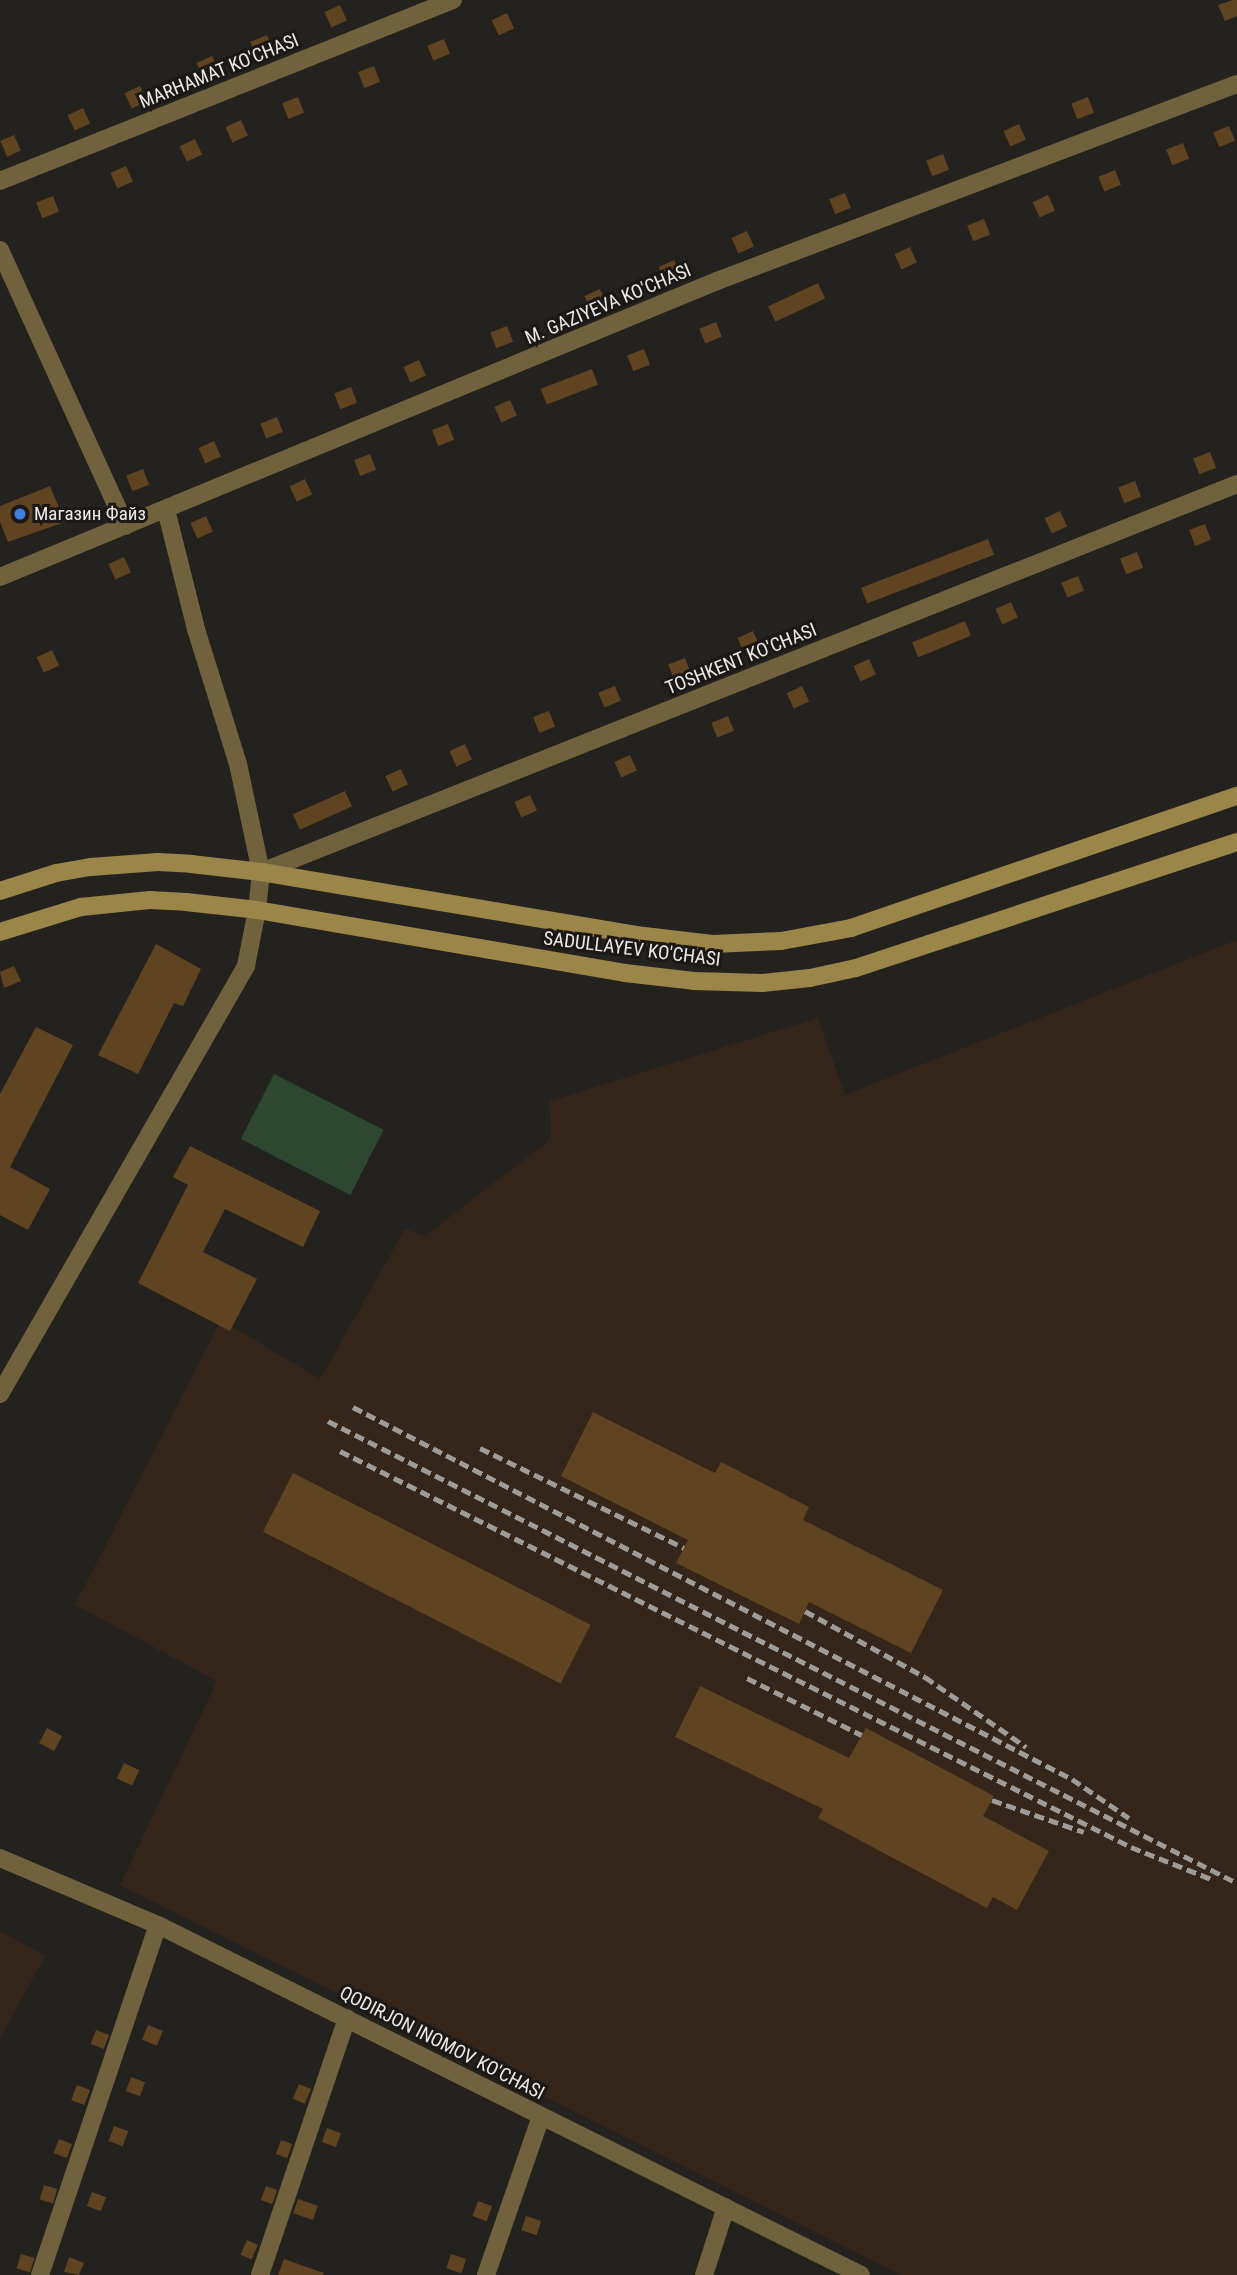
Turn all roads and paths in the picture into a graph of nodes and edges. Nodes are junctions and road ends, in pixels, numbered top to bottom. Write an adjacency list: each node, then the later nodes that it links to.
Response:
1 (453, 0): 3 (street, MARHAMAT KO'CHASI)
2 (1237, 84): 6 (street, M. GAZIYEVA KO'CHASI)
3 (0, 181)
4 (0, 250): 7 (street)
5 (1237, 484): 11 (street, TOSHKENT KO'CHASI)
6 (166, 510): 7 (street, M. GAZIYEVA KO'CHASI); 11 (street)
7 (126, 526): 8 (street, M. GAZIYEVA KO'CHASI)
8 (0, 577)
9 (1237, 796): 11 (main road)
10 (1237, 842): 13 (main road, SADULLAYEV KO'CHASI)
11 (261, 872): 12 (main road); 13 (street)
12 (0, 891)
13 (257, 910): 14 (main road, SADULLAYEV KO'CHASI); 15 (street)
14 (0, 932)
15 (0, 1394)
16 (0, 1858): 17 (street, QODIRJON INOMOV KO'CHASI)
17 (158, 1925): 18 (street, QODIRJON INOMOV KO'CHASI); 21 (street)
18 (347, 2018): 19 (street, QODIRJON INOMOV KO'CHASI); 22 (street)
19 (541, 2116): 20 (street, QODIRJON INOMOV KO'CHASI); 23 (street)
20 (726, 2207): 24 (street); 25 (street, QODIRJON INOMOV KO'CHASI)
21 (40, 2275)
22 (260, 2275)
23 (486, 2275)
24 (704, 2275)
25 (861, 2275)

